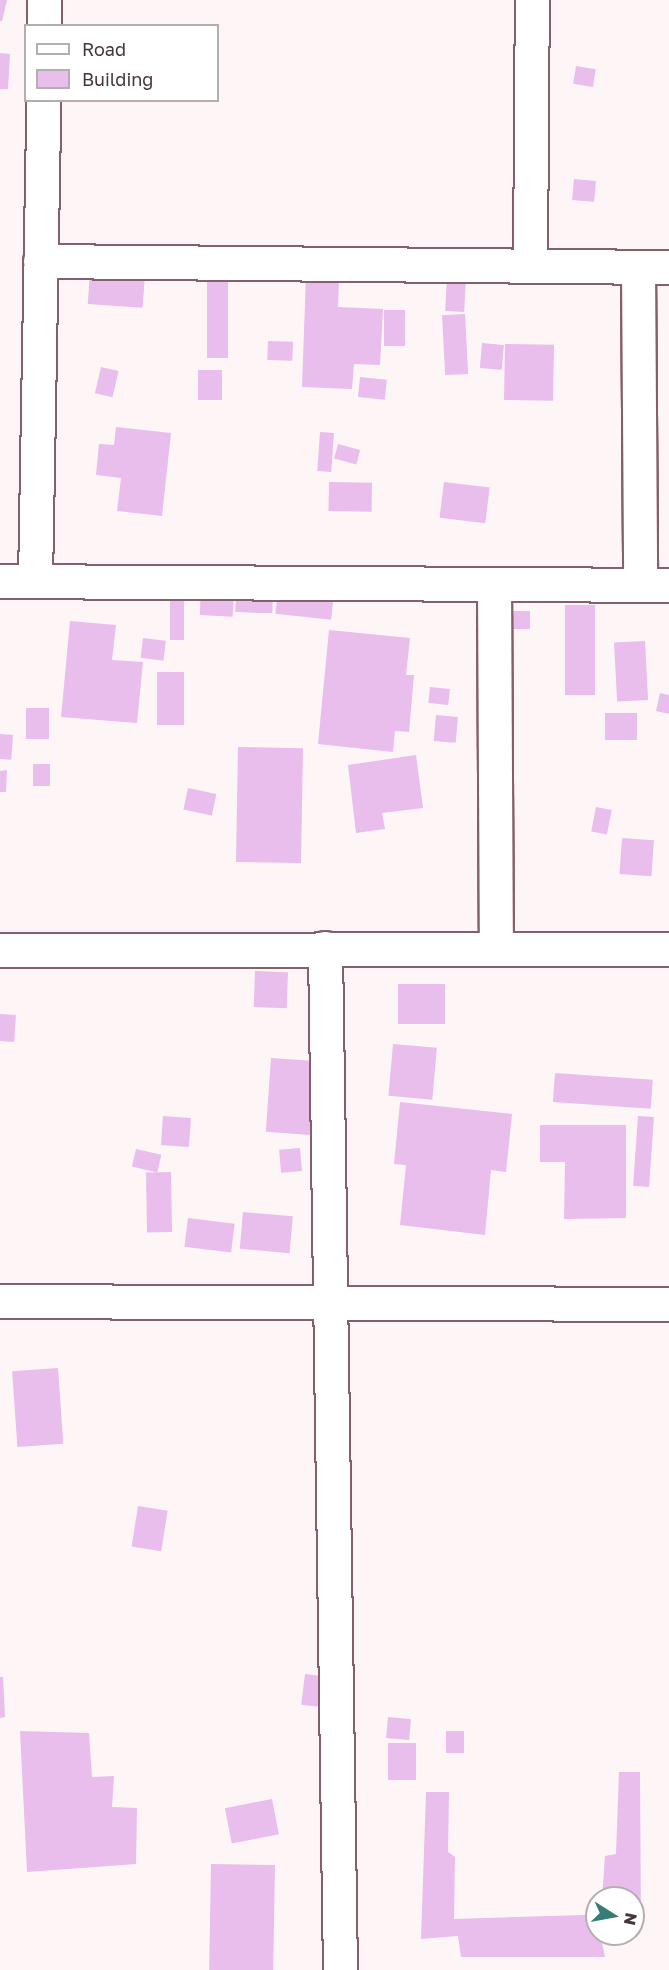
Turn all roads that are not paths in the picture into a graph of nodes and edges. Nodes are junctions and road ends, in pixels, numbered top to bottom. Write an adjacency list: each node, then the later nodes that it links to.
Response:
1 (44, 0): 3 (street)
2 (532, 0): 6 (street)
3 (44, 24)
4 (43, 102): 5 (street)
5 (40, 261): 6 (street); 9 (street)
6 (530, 263): 7 (street)
7 (654, 267): 11 (street)
8 (0, 581): 9 (street)
9 (35, 581): 10 (street)
10 (494, 585): 11 (street); 13 (street)
11 (654, 585)
12 (325, 948): 13 (street); 15 (street); 17 (street)
13 (496, 948): 14 (street)
14 (669, 948)
15 (0, 950)
16 (0, 1301): 17 (street)
17 (328, 1301): 18 (street); 19 (street)
18 (669, 1304)
19 (340, 1970)

